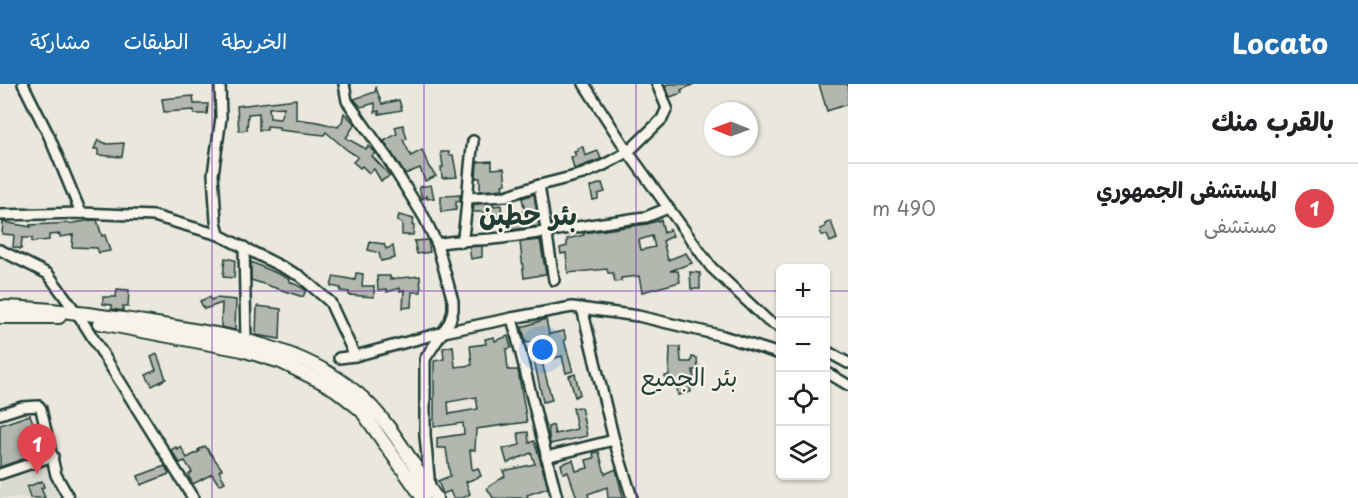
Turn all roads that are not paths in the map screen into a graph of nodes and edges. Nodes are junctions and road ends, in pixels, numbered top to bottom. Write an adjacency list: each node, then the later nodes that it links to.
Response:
1 (23, 84): 11 (street)
2 (220, 84): 14 (street)
3 (344, 84): 16 (street)
4 (585, 84): 7 (street)
5 (657, 84): 7 (street)
6 (473, 141): 9 (street)
7 (628, 152): 8 (street); 10 (street)
8 (539, 185): 9 (street); 13 (street)
9 (468, 198): 15 (street)
10 (668, 208): 13 (street); 25 (street)
11 (81, 213): 12 (street); 14 (street)
12 (0, 215)
13 (546, 232): 15 (street); 19 (street)
14 (219, 235): 17 (street)
15 (462, 242): 16 (street)
16 (437, 244): 26 (street)
17 (244, 247): 27 (street); 30 (street)
18 (0, 250): 22 (street)
19 (554, 280)
20 (0, 307): 22 (main road)
21 (582, 308): 24 (street); 28 (street); 36 (street)
22 (77, 316): 23 (main road); 27 (main road); 40 (main road); 42 (street)
23 (0, 317)
24 (512, 318): 26 (street); 38 (street)
25 (776, 325)
26 (444, 332): 30 (street); 40 (street)
27 (246, 340): 40 (main road)
28 (776, 353)
29 (830, 354): 32 (street)
30 (355, 356): 31 (street)
31 (339, 358)
32 (848, 363)
33 (830, 375): 34 (street)
34 (848, 384)
35 (0, 414): 37 (street)
36 (614, 440): 38 (street); 44 (street)
37 (53, 456): 39 (street); 41 (street)
38 (546, 457): 43 (street)
39 (0, 474)
40 (430, 495)
41 (69, 498)
42 (193, 498)
43 (557, 498)
44 (632, 498)

